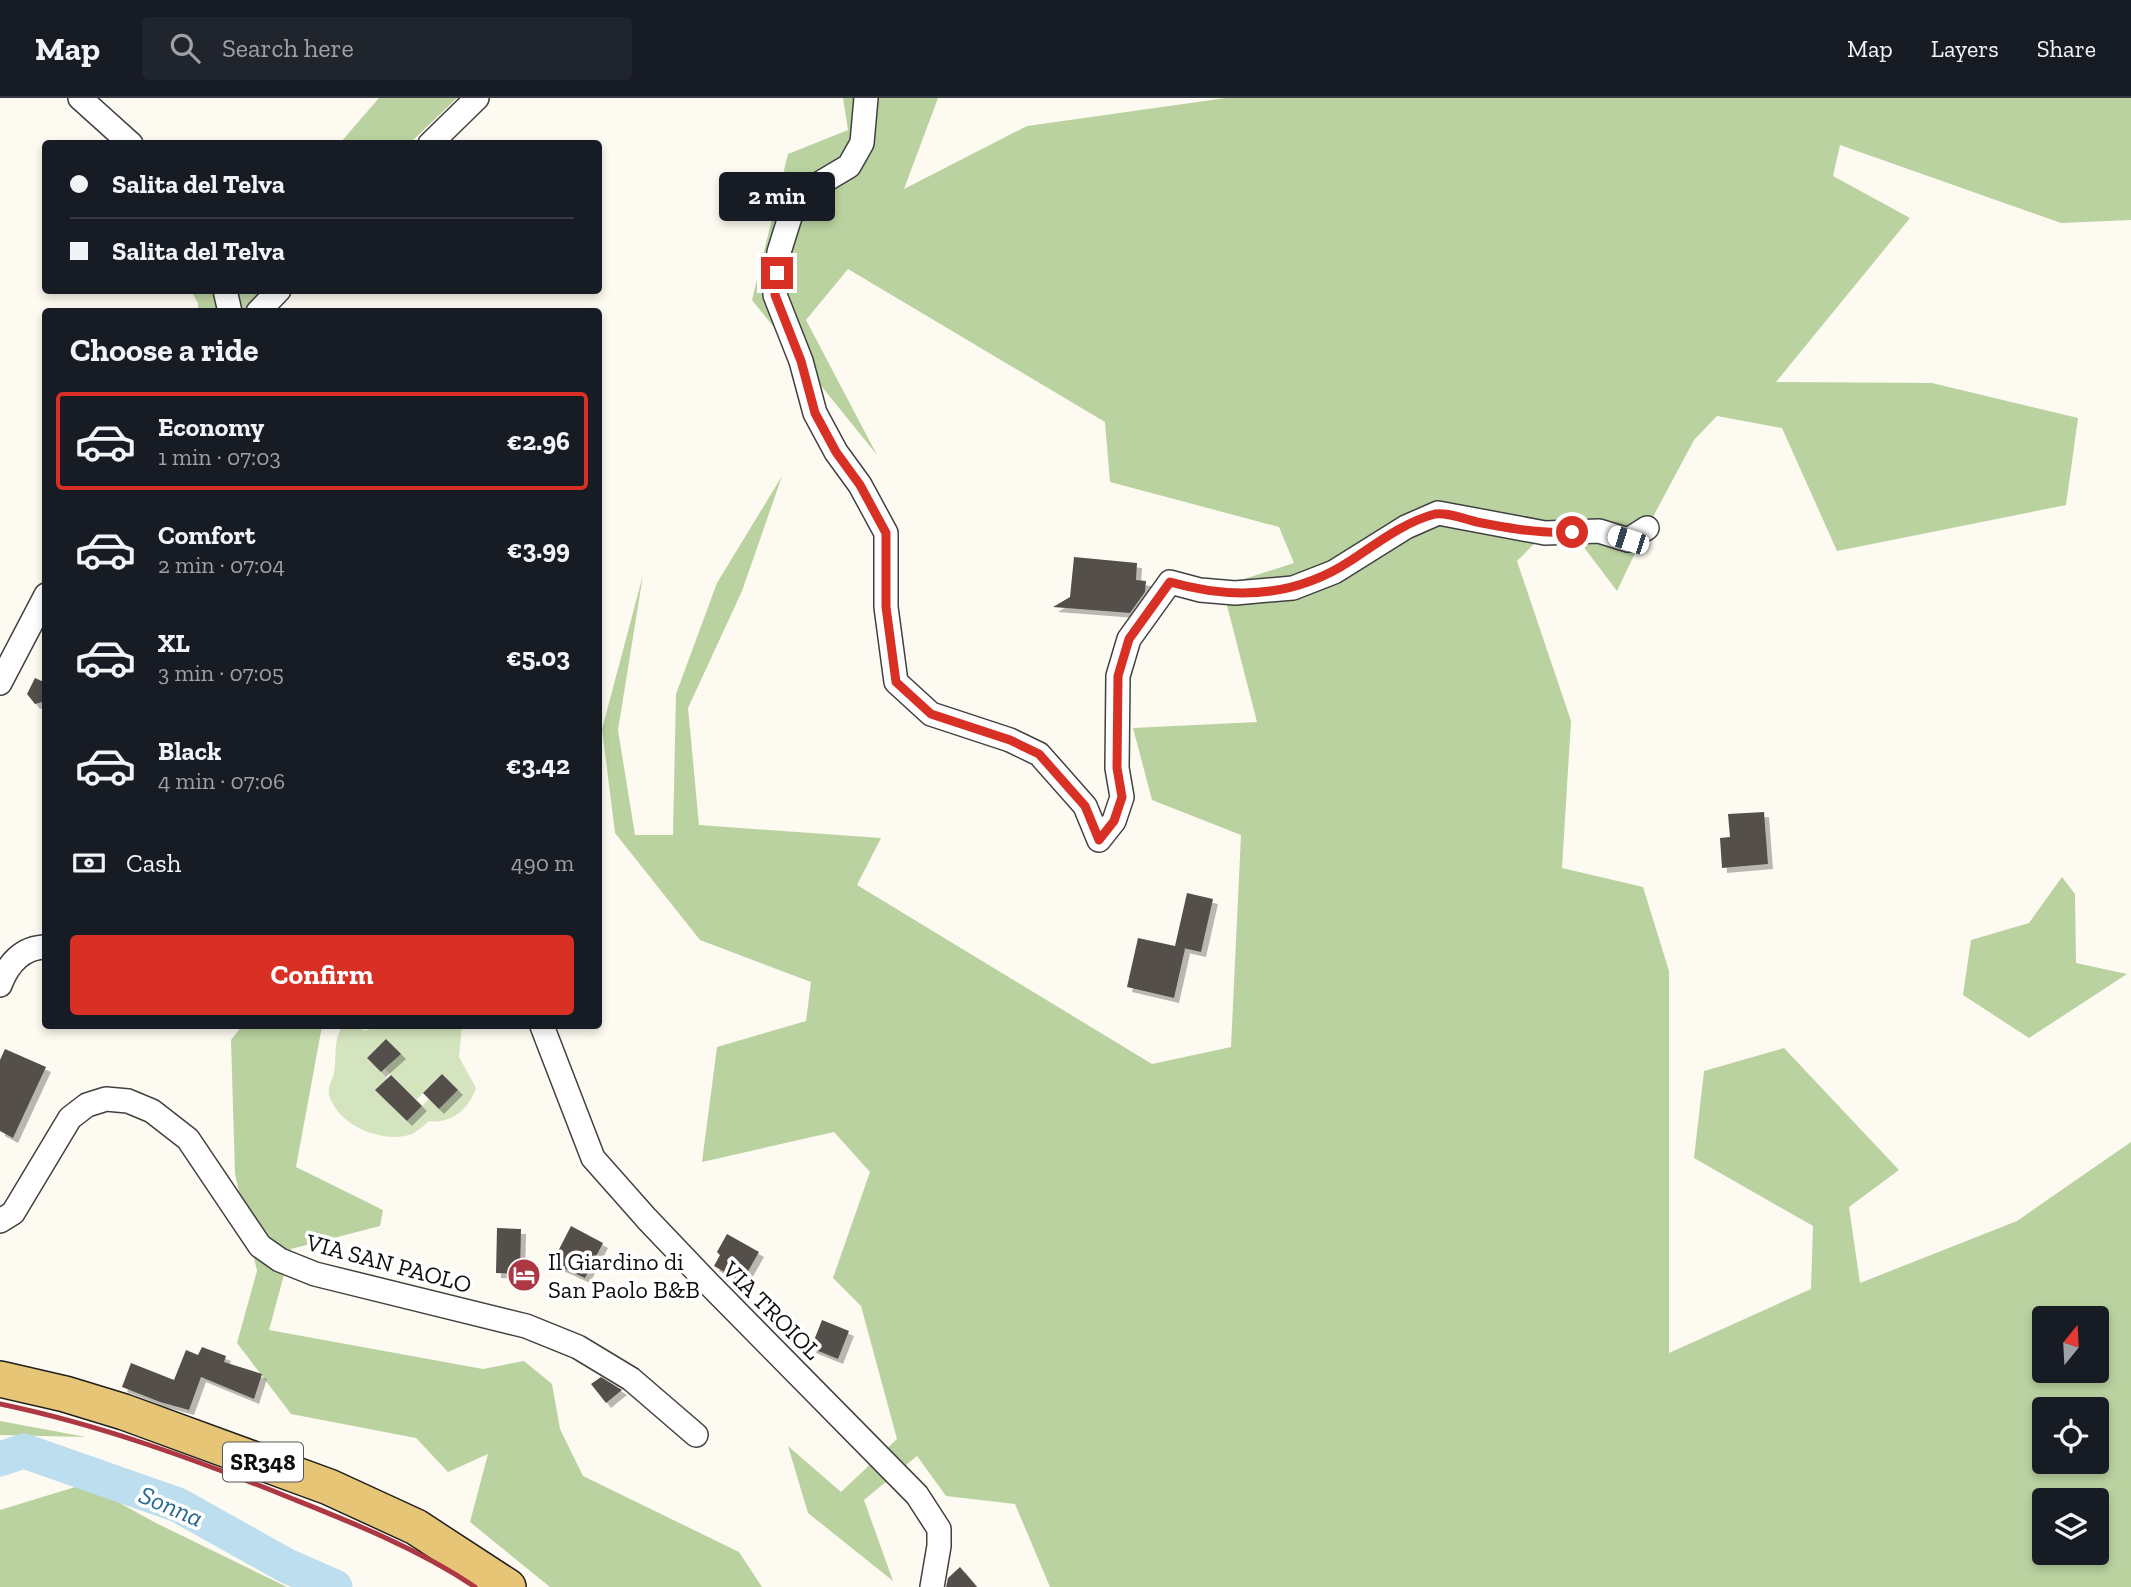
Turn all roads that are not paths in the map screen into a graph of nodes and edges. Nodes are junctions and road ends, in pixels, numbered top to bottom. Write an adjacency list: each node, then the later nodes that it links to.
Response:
1 (80, 98): 4 (street)
2 (477, 98): 5 (street)
3 (866, 98): 8 (street)
4 (127, 140)
5 (434, 140)
6 (275, 294): 7 (street)
7 (262, 308)
8 (1647, 528)
9 (42, 603): 10 (street)
10 (0, 683)
11 (42, 948): 12 (street)
12 (0, 985)
13 (543, 1029): 18 (street, VIA TROIOL)
14 (0, 1221): 16 (street, VIA SAN PAOLO)
15 (0, 1379): 17 (main road, SR348)
16 (696, 1435)
17 (508, 1587)
18 (932, 1587)

